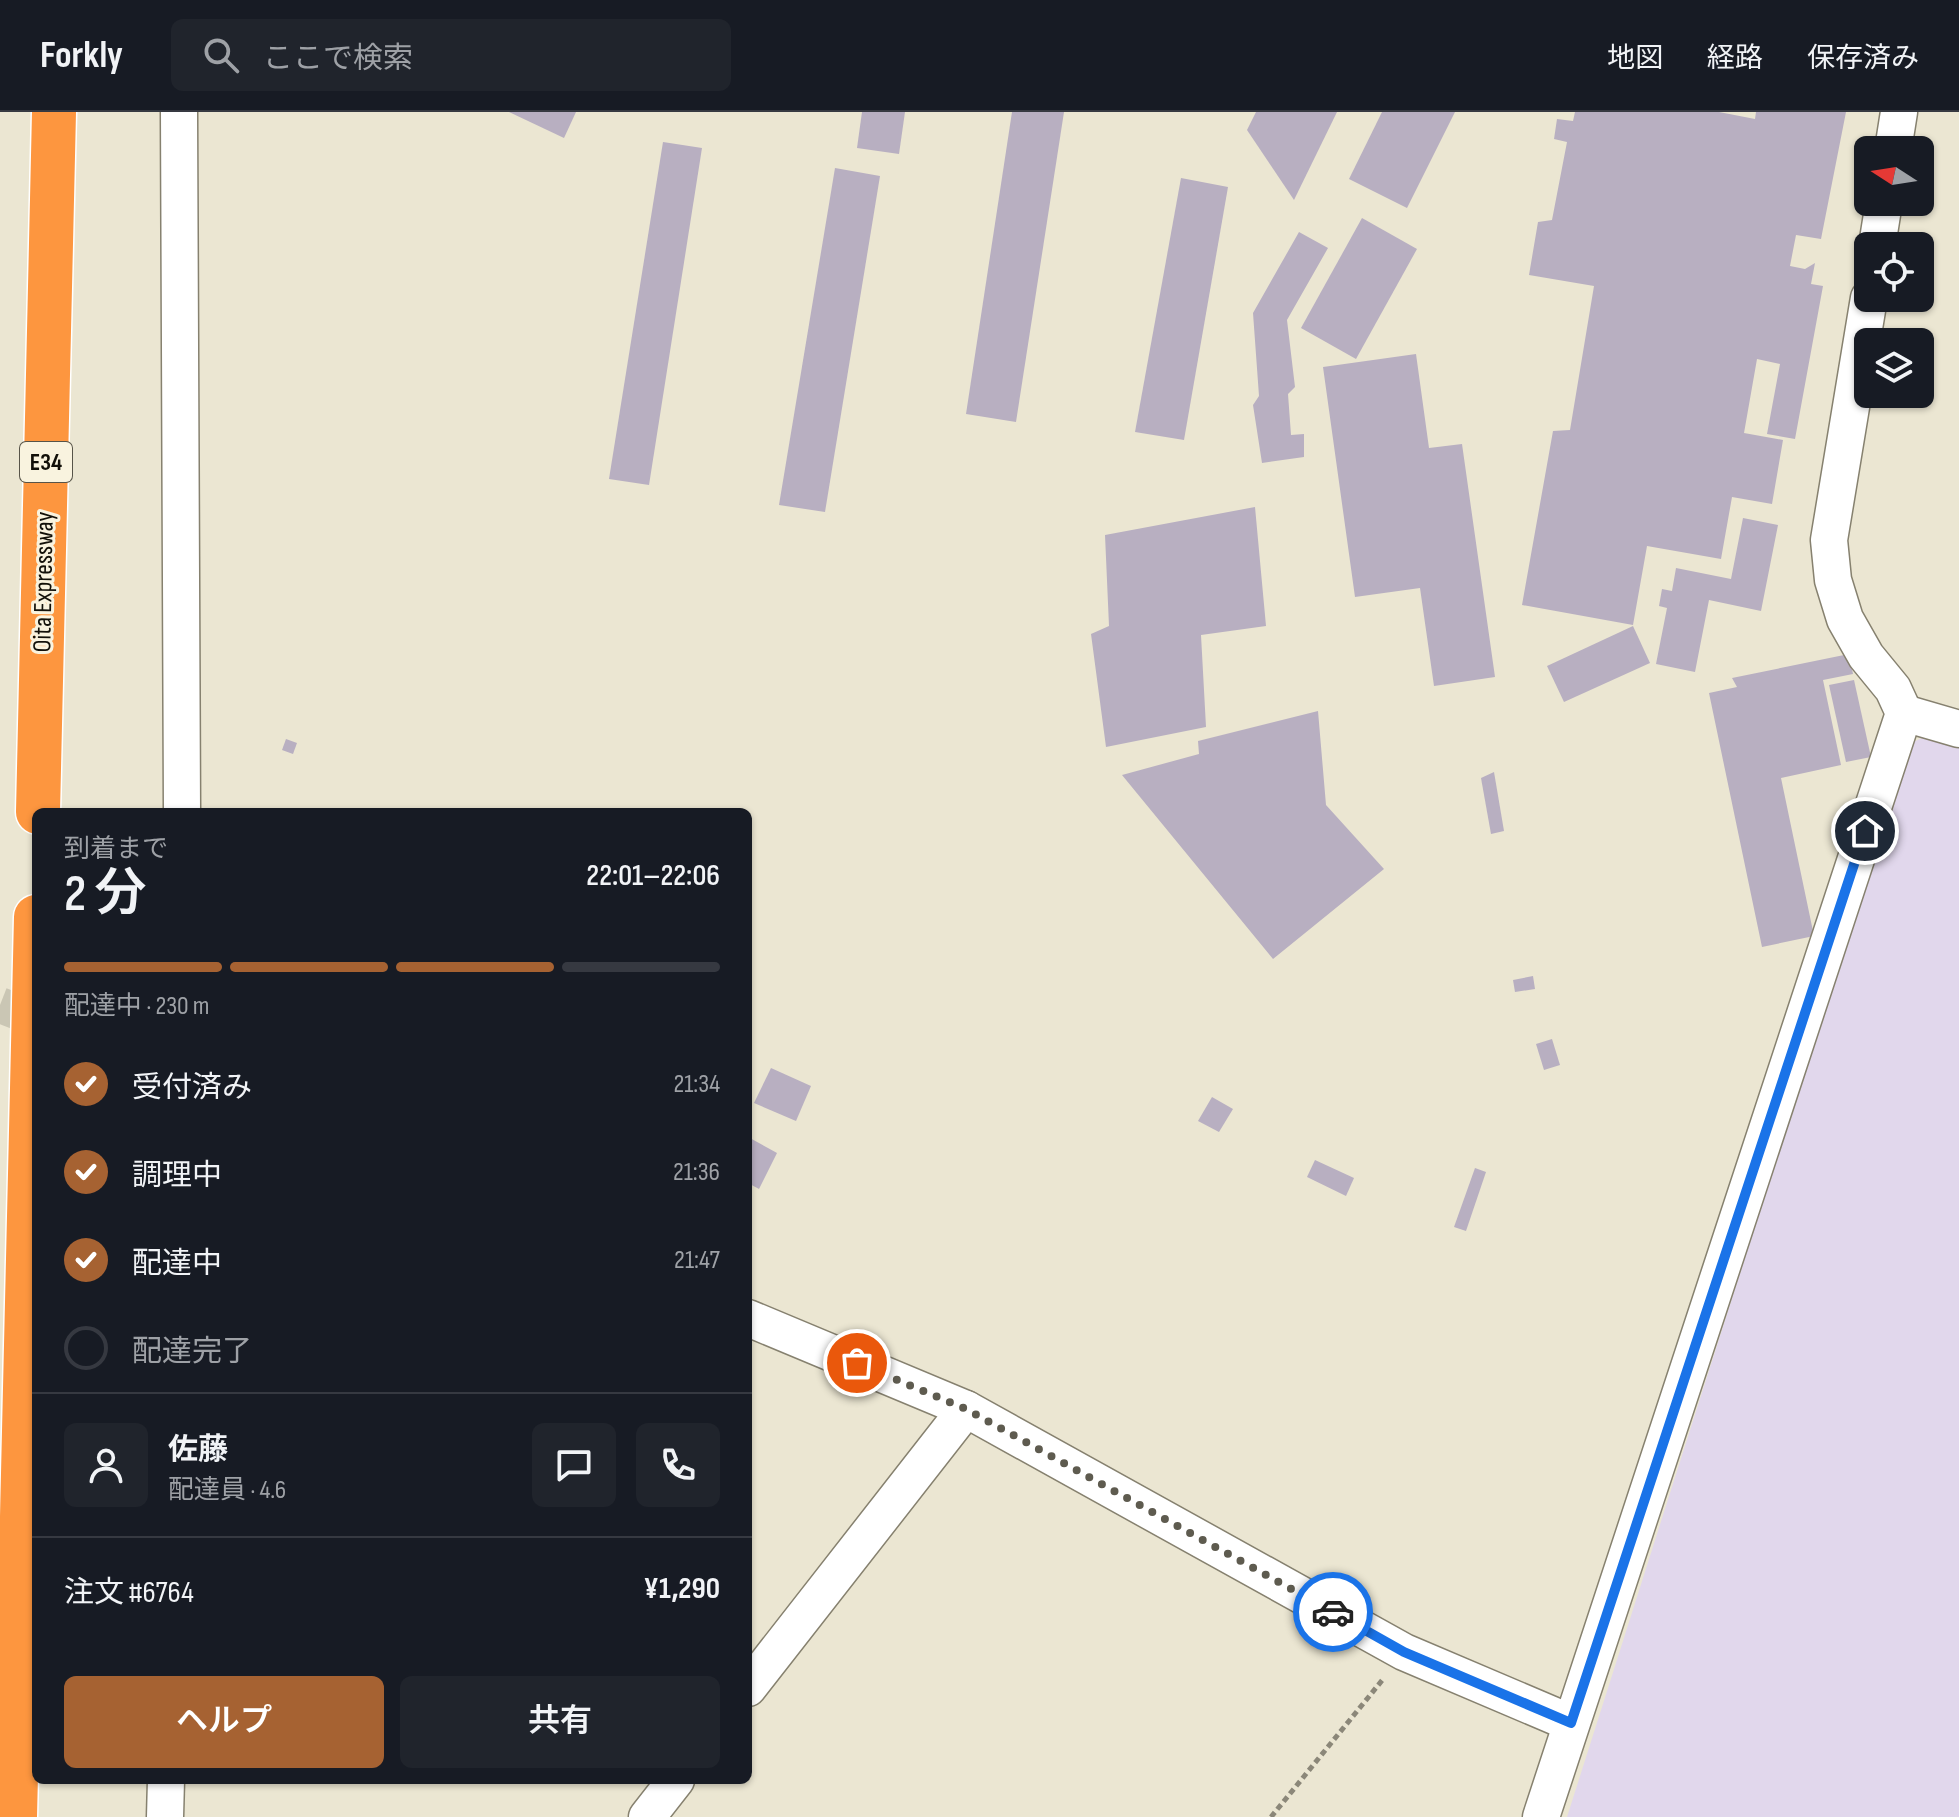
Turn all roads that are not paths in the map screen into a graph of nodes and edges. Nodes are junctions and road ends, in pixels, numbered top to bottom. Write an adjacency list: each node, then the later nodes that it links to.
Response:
1 (54, 112): 8 (highway, Oita Expressway / E34)
2 (179, 112): 9 (street)
3 (1899, 112): 4 (street)
4 (1895, 136)
5 (1867, 312): 6 (street)
6 (1904, 713): 7 (street); 14 (street)
7 (1959, 729)
8 (38, 808)
9 (182, 808)
10 (32, 1088): 17 (highway)
11 (752, 1320): 12 (street)
12 (966, 1409): 13 (street); 14 (street)
13 (752, 1683)
14 (1571, 1723): 20 (street)
15 (166, 1784): 18 (street)
16 (673, 1784): 19 (street)
17 (15, 1817)
18 (165, 1817)
19 (647, 1817)
20 (1541, 1817)

